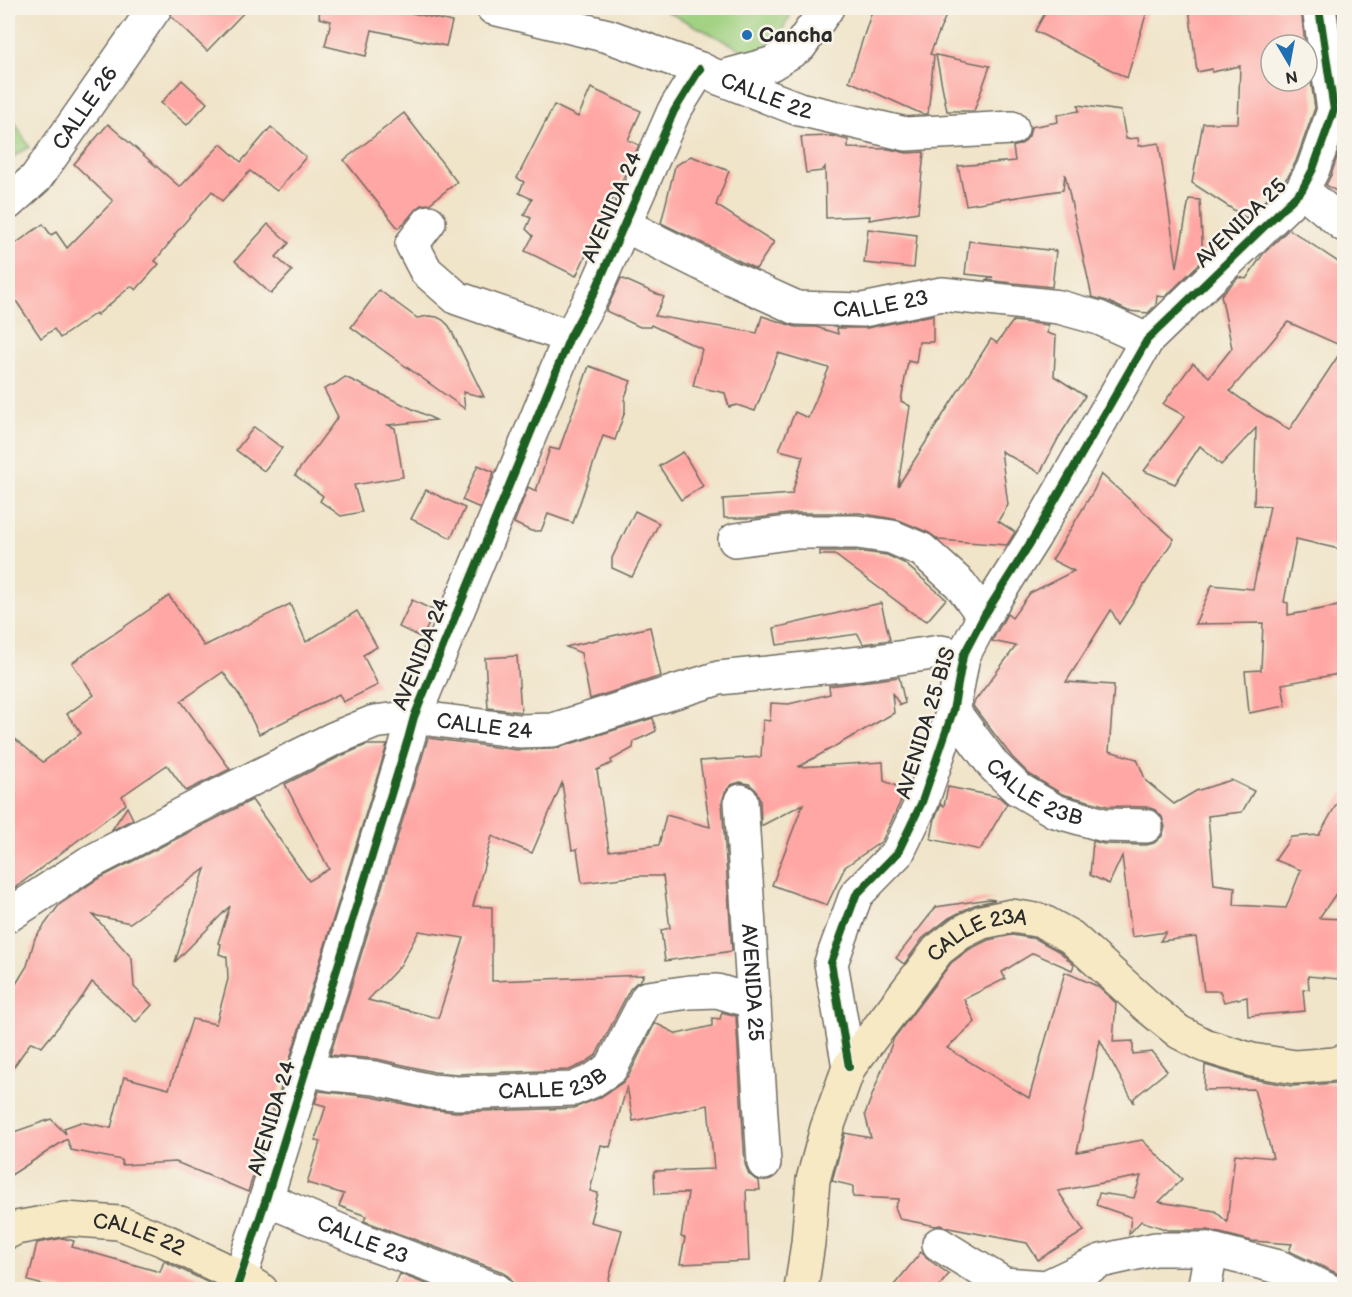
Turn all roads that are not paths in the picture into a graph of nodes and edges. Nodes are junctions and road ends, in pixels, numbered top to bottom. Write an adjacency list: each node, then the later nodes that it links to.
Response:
1 (155, 8): 9 (street, CALLE 26)
2 (493, 8): 6 (street, CALLE 22)
3 (827, 8): 6 (street)
4 (1318, 8): 5 (street, AVENIDA 25)
5 (1335, 47): 8 (street, AVENIDA 25)
6 (709, 73): 7 (street, CALLE 22); 11 (street, AVENIDA 24)
7 (1012, 128)
8 (1302, 190): 12 (street); 14 (street, AVENIDA 25)
9 (8, 203)
10 (429, 222): 13 (street)
11 (624, 225): 13 (street, AVENIDA 24); 14 (street, CALLE 23)
12 (1344, 225)
13 (570, 337): 19 (street, AVENIDA 24)
14 (1147, 340): 16 (street, AVENIDA 25 BIS)
15 (735, 540): 16 (street)
16 (984, 616): 17 (street, AVENIDA 25 BIS)
17 (963, 656): 18 (street, AVENIDA 25 BIS); 19 (street, CALLE 24)
18 (953, 711): 21 (street, CALLE 23B); 25 (street, AVENIDA 25 BIS)
19 (414, 717): 22 (street, CALLE 24); 26 (street, AVENIDA 24)
20 (741, 801): 23 (street, AVENIDA 25)
21 (1146, 826)
22 (8, 919)
23 (754, 1002): 26 (street, CALLE 23B); 27 (street, AVENIDA 25)
24 (1344, 1061): 25 (main road, CALLE 23A)
25 (849, 1067): 34 (main road, CALLE 23A)
26 (306, 1068): 28 (street, AVENIDA 24)
27 (764, 1163)
28 (266, 1199): 32 (street, AVENIDA 24); 33 (street, CALLE 23)
29 (8, 1232): 32 (main road, CALLE 22)
30 (939, 1244): 31 (street)
31 (1208, 1249): 35 (street); 36 (street)
32 (246, 1285)
33 (496, 1290)
34 (801, 1290)
35 (1204, 1290)
36 (1328, 1290)

